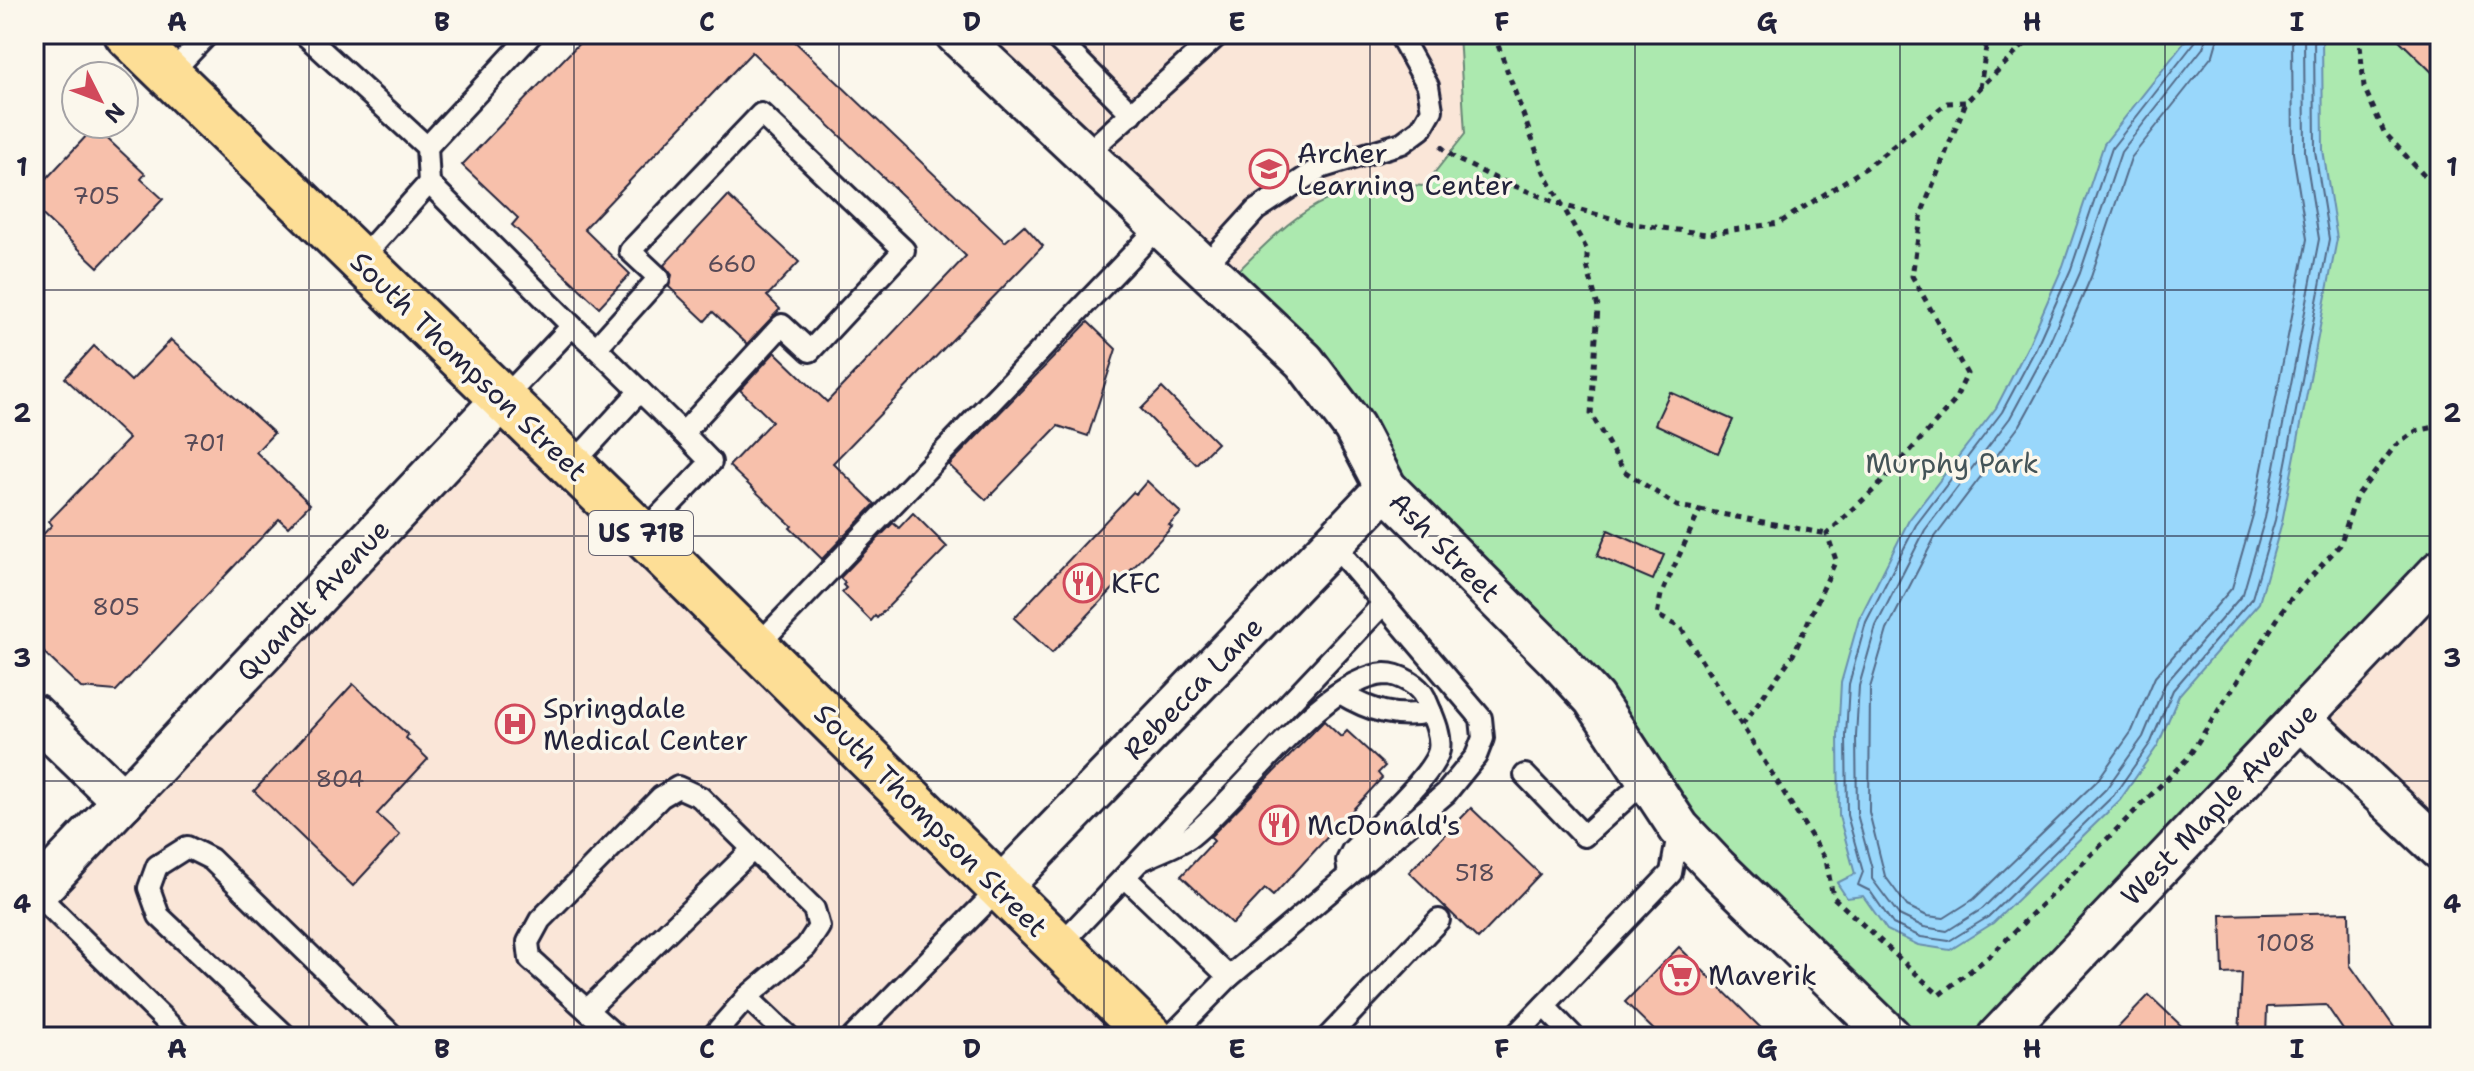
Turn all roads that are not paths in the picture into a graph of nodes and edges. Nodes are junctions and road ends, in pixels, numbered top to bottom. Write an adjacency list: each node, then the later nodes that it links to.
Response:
1 (127, 34): 9 (main road, South Thompson Street / US 71B)
2 (208, 34): 9 (lane)
3 (304, 34): 11 (lane)
4 (532, 34): 11 (lane)
5 (956, 34): 12 (street, Ash Street)
6 (1052, 34): 10 (lane)
7 (1219, 34): 10 (lane)
8 (1399, 34): 16 (lane)
9 (169, 75): 15 (main road, South Thompson Street / US 71B)
10 (1132, 114): 12 (lane)
11 (427, 147): 13 (lane)
12 (1085, 155): 14 (street, Ash Street)
13 (429, 183): 15 (lane); 17 (lane)
14 (1160, 226): 16 (street, Ash Street); 28 (lane)
15 (360, 260): 20 (main road, South Thompson Street / US 71B)
16 (1204, 267): 23 (street, Ash Street)
17 (572, 326): 18 (lane); 20 (lane)
18 (596, 348): 19 (lane); 21 (lane)
19 (640, 391): 21 (lane); 22 (lane)
20 (503, 399): 22 (main road, South Thompson Street / US 71B); 35 (street, Quandt Avenue)
21 (683, 433): 24 (lane)
22 (571, 466): 24 (main road, South Thompson Street / US 71B)
23 (1386, 488): 25 (street, Rebecca Lane); 34 (street, Ash Street)
24 (642, 534): 28 (main road, South Thompson Street / US 71B)
25 (1333, 544): 27 (lane); 42 (street, Rebecca Lane)
26 (2440, 571): 32 (street, West Maple Avenue)
27 (1384, 603): 39 (lane); 40 (lane)
28 (756, 647): 42 (main road, South Thompson Street / US 71B)
29 (1340, 693): 30 (lane); 30 (lane); 39 (lane)
30 (1431, 712): 40 (lane)
31 (34, 715): 35 (street)
32 (2301, 719): 38 (street); 63 (street, West Maple Avenue)
33 (1525, 775): 34 (lane)
34 (1647, 779): 36 (street, Ash Street)
35 (123, 801): 43 (street, Quandt Avenue)
36 (1679, 828): 48 (lane); 62 (street, Ash Street)
37 (753, 849): 47 (lane); 49 (lane); 49 (lane)
38 (2440, 849)
39 (1142, 860): 41 (lane)
40 (1349, 875): 46 (lane)
41 (1125, 877): 45 (lane); 46 (lane)
42 (1000, 888): 45 (main road, South Thompson Street / US 71B); 56 (lane)
43 (35, 894): 50 (lane)
44 (1439, 920): 59 (lane)
45 (1059, 946): 57 (main road, South Thompson Street / US 71B)
46 (1229, 977): 58 (lane)
47 (747, 997): 54 (lane); 55 (lane)
48 (1544, 1006): 60 (lane); 61 (lane)
49 (587, 1010): 53 (lane)
50 (182, 1037)
51 (287, 1037): 52 (lane)
52 (394, 1037)
53 (617, 1037)
54 (712, 1037)
55 (789, 1037)
56 (853, 1037)
57 (1151, 1037)
58 (1170, 1037)
59 (1328, 1037)
60 (1514, 1037)
61 (1574, 1037)
62 (1891, 1037)
63 (1998, 1037)

